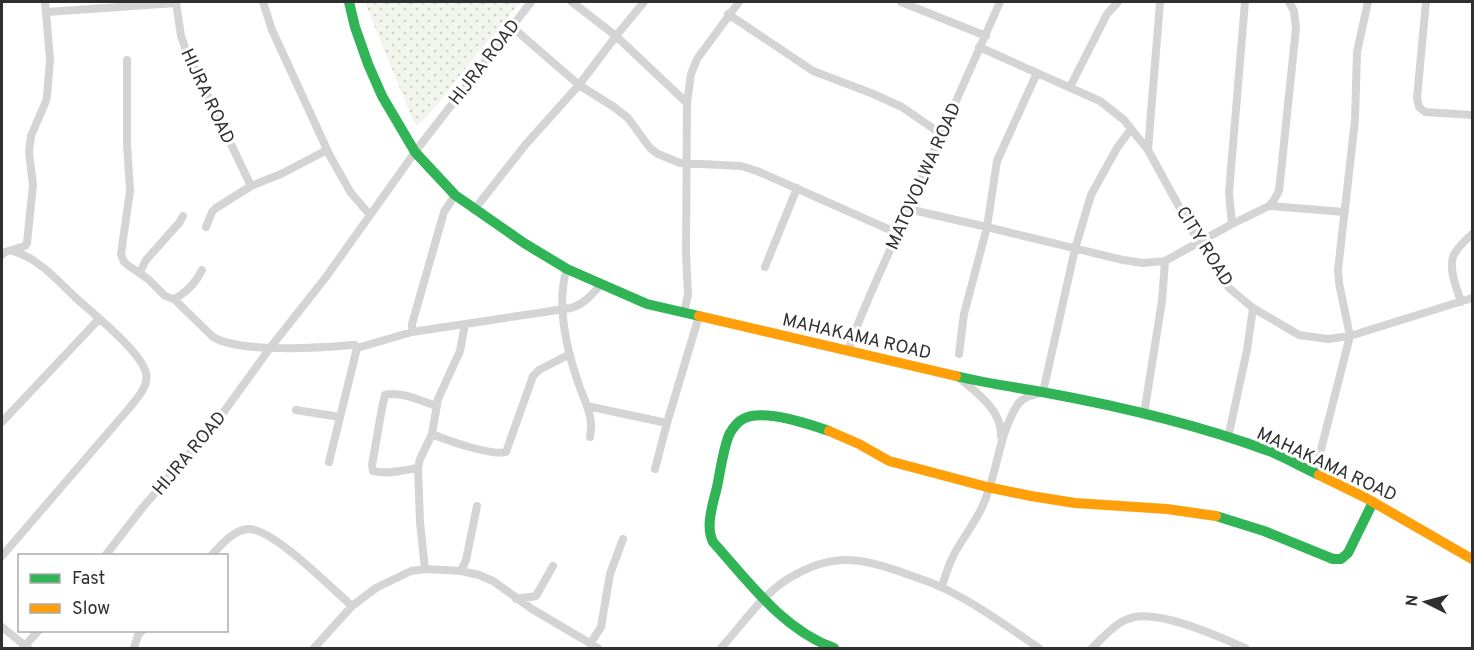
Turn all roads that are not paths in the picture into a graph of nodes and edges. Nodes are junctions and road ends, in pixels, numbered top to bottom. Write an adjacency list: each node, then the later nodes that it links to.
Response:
1 (45, 2): 17 (street)
2 (176, 2): 17 (street); 35 (street, HIJRA ROAD)
3 (263, 2): 31 (street)
4 (349, 2): 33 (street, MAHAKAMA ROAD)
5 (531, 2): 19 (street, HIJRA ROAD)
6 (572, 2): 20 (street)
7 (644, 2): 20 (street)
8 (739, 2): 18 (street)
9 (901, 2): 21 (street)
10 (1000, 2): 21 (street, MATOVOLWA ROAD)
11 (1118, 2): 26 (street)
12 (1160, 2): 32 (street)
13 (1245, 2): 44 (street)
14 (1289, 2): 38 (street)
15 (1368, 2): 41 (street)
16 (1426, 2): 28 (street)
17 (46, 12): 51 (street)
18 (728, 14): 27 (street); 30 (street)
19 (511, 26): 25 (street); 33 (street, HIJRA ROAD)
20 (616, 36): 25 (street); 27 (street)
21 (986, 36): 22 (street, MATOVOLWA ROAD)
22 (979, 47): 24 (street, CITY ROAD); 30 (street, MATOVOLWA ROAD)
23 (127, 60): 57 (street)
24 (1037, 73): 26 (street, CITY ROAD); 45 (street)
25 (579, 85): 34 (street); 40 (street)
26 (1070, 87): 29 (street, CITY ROAD)
27 (687, 103): 34 (street)
28 (1473, 116)
29 (1131, 129): 32 (street, CITY ROAD); 50 (street)
30 (941, 134): 39 (street, MATOVOLWA ROAD)
31 (327, 150): 35 (street); 42 (street)
32 (1148, 150): 49 (street, CITY ROAD)
33 (415, 152): 37 (street, MAHAKAMA ROAD); 42 (street, HIJRA ROAD)
34 (687, 164): 36 (street); 64 (street)
35 (251, 186): 46 (street)
36 (797, 188): 47 (street); 54 (street)
37 (455, 195): 40 (street, MAHAKAMA ROAD); 68 (street)
38 (1269, 206): 41 (street); 44 (street)
39 (908, 209): 45 (street); 47 (street, MATOVOLWA ROAD)
40 (474, 210): 55 (street, MAHAKAMA ROAD)
41 (1345, 212): 69 (street)
42 (370, 215): 70 (street, HIJRA ROAD)
43 (183, 216): 57 (street)
44 (1232, 224): 49 (street)
45 (987, 226): 50 (street); 74 (street)
46 (206, 228)
47 (897, 234): 72 (street, MATOVOLWA ROAD)
48 (1473, 234): 61 (street)
49 (1199, 243): 53 (street); 62 (street, CITY ROAD)
50 (1075, 249): 53 (street); 76 (street)
51 (13, 251): 52 (street); 66 (street)
52 (2, 255)
53 (1165, 261): 80 (street)
54 (765, 267)
55 (567, 269): 58 (street, MAHAKAMA ROAD); 63 (street)
56 (202, 270): 60 (street)
57 (140, 272): 60 (street)
58 (601, 284): 63 (street); 64 (street, MAHAKAMA ROAD)
59 (1473, 298): 61 (street, CITY ROAD)
60 (174, 299): 70 (street)
61 (1461, 302): 69 (street, CITY ROAD)
62 (1253, 308): 69 (street, CITY ROAD); 86 (street)
63 (562, 309): 67 (street); 73 (street)
64 (684, 312): 65 (street, MAHAKAMA ROAD)
65 (699, 316): 72 (street, MAHAKAMA ROAD); 83 (street)
66 (99, 319): 82 (street); 98 (street)
67 (465, 324): 68 (street); 77 (street)
68 (412, 332): 71 (street)
69 (1350, 336): 91 (street)
70 (270, 348): 71 (street); 96 (street, HIJRA ROAD)
71 (357, 348): 81 (street)
72 (848, 351): 75 (street, MAHAKAMA ROAD)
73 (570, 354): 78 (street); 84 (street)
74 (958, 354)
75 (956, 376): 76 (street, MAHAKAMA ROAD); 87 (street)
76 (1042, 393): 80 (street, MAHAKAMA ROAD); 87 (street)
77 (436, 406): 84 (street); 89 (street)
78 (587, 406): 83 (street); 85 (street)
79 (296, 410): 81 (street)
80 (1144, 414): 86 (street, MAHAKAMA ROAD)
81 (340, 417): 88 (street)
82 (2, 422)
83 (667, 423): 90 (street)
84 (432, 434): 89 (street)
85 (590, 437)
86 (1228, 438): 91 (street, MAHAKAMA ROAD)
87 (1001, 444): 92 (street)
88 (329, 462)
89 (418, 468): 101 (street)
90 (656, 469)
91 (1315, 473): 93 (street, MAHAKAMA ROAD)
92 (989, 488): 93 (street); 103 (street); 104 (street)
93 (1373, 501): 99 (street, MAHAKAMA ROAD)
94 (477, 506): 102 (street)
95 (623, 539): 110 (street)
96 (106, 554)
97 (212, 554): 106 (street)
98 (2, 556)
99 (1473, 559)
100 (553, 566): 105 (street)
101 (425, 569): 102 (street); 106 (street)
102 (461, 571): 105 (street)
103 (942, 587): 104 (street); 117 (street)
104 (764, 598): 115 (street); 116 (street)
105 (516, 599): 110 (street)
106 (352, 606): 114 (street)
107 (2, 627): 112 (street)
108 (37, 632): 112 (street)
109 (141, 632): 113 (street)
110 (594, 646)
111 (1230, 646): 118 (street); 119 (street)
112 (25, 648)
113 (134, 648)
114 (314, 648)
115 (721, 648)
116 (834, 648)
117 (1039, 648)
118 (1092, 648)
119 (1245, 648)

